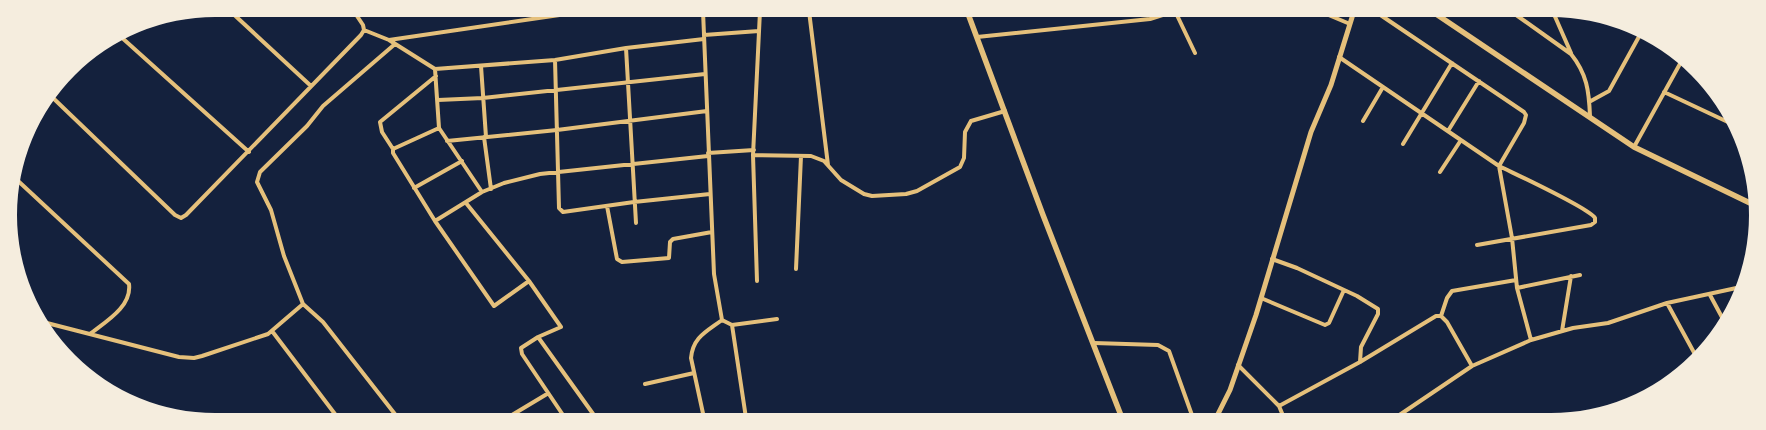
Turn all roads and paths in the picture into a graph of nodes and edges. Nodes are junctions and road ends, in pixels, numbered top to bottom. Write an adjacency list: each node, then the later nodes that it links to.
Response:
1 (237, 17): 38 (street)
2 (357, 17): 17 (street)
3 (546, 17): 23 (street)
4 (703, 17): 19 (street)
5 (760, 17): 18 (street)
6 (810, 17): 68 (street)
7 (969, 17): 20 (main road)
8 (1156, 17): 20 (street)
9 (1178, 17): 26 (street)
10 (1333, 17): 16 (street)
11 (1352, 17): 16 (street)
12 (1383, 17): 30 (street)
13 (1441, 17): 49 (main road)
14 (1519, 17): 27 (street)
15 (1555, 17): 27 (street)
16 (1350, 24): 28 (street)
17 (364, 30): 23 (street); 38 (street)
18 (759, 31): 19 (street); 63 (street)
19 (704, 37): 25 (street); 34 (street)
20 (976, 37): 47 (main road)
21 (1638, 37): 45 (street)
22 (124, 39): 62 (street)
23 (389, 40): 24 (street)
24 (395, 44): 33 (street); 99 (street)
25 (626, 48): 29 (street); 36 (street)
26 (1194, 52)
27 (1571, 54): 45 (street)
28 (1338, 57): 39 (street); 86 (street)
29 (555, 60): 32 (street); 40 (street)
30 (1452, 63): 37 (street); 48 (street)
31 (1680, 64): 41 (street)
32 (481, 66): 33 (street); 42 (street)
33 (435, 70): 35 (street)
34 (706, 74): 36 (street); 46 (street)
35 (436, 76): 44 (street); 61 (street)
36 (628, 81): 40 (street); 50 (street)
37 (1479, 81): 55 (street); 69 (street)
38 (311, 86): 62 (street)
39 (1383, 87): 48 (street); 51 (street)
40 (556, 90): 42 (street); 54 (street)
41 (1664, 92): 52 (street); 60 (street)
42 (484, 98): 44 (street); 56 (street)
43 (54, 99): 62 (street)
44 (438, 100): 53 (street)
45 (1589, 102): 49 (street)
46 (707, 111): 50 (street); 64 (street)
47 (1005, 111): 68 (street); 111 (main road)
48 (1421, 112): 55 (street); 59 (street)
49 (1590, 116): 60 (main road)
50 (630, 120): 54 (street); 67 (street)
51 (1363, 121)
52 (1725, 121)
53 (440, 128): 58 (street); 61 (street)
54 (557, 130): 56 (street); 70 (street)
55 (1448, 131): 57 (street)
56 (485, 137): 58 (street); 74 (street)
57 (1461, 140): 69 (street); 71 (street)
58 (447, 141): 66 (street)
59 (1403, 144)
60 (1634, 147): 79 (main road)
61 (393, 149): 73 (street)
62 (249, 152)
63 (753, 153): 64 (street); 65 (street); 91 (street)
64 (708, 154): 67 (street); 76 (street)
65 (801, 156): 68 (street); 87 (street)
66 (462, 162): 73 (street); 75 (street)
67 (633, 162): 70 (street); 77 (street)
68 (828, 165)
69 (1499, 166): 84 (street); 84 (street)
70 (559, 172): 74 (street); 80 (street)
71 (1440, 172)
72 (20, 183): 108 (street)
73 (414, 188): 81 (street)
74 (491, 189): 75 (street)
75 (482, 192): 78 (street)
76 (710, 194): 77 (street); 83 (street)
77 (634, 202): 80 (street); 82 (street)
78 (466, 203): 81 (street); 92 (street)
79 (1749, 203)
80 (606, 206): 83 (street)
81 (435, 221): 92 (street)
82 (636, 223)
83 (712, 232): 103 (street)
84 (1512, 238): 85 (street); 90 (street)
85 (1477, 245)
86 (1272, 259): 95 (street); 97 (street)
87 (796, 269)
88 (1580, 275): 89 (street)
89 (1571, 276): 93 (street); 106 (street)
90 (1516, 280): 93 (street); 100 (street)
91 (757, 281)
92 (529, 282): 109 (street)
93 (1517, 288): 110 (street)
94 (1735, 288): 96 (street)
95 (1344, 290): 97 (street); 113 (street)
96 (1710, 294): 98 (street); 101 (street)
97 (1261, 298): 114 (street)
98 (1667, 303): 106 (street); 112 (street)
99 (303, 304): 107 (street); 121 (street)
100 (1441, 316): 113 (street); 115 (street)
101 (1721, 316)
102 (777, 319): 105 (street)
103 (722, 320): 105 (street); 116 (street)
104 (49, 324): 108 (street)
105 (732, 325): 126 (street)
106 (1562, 331): 110 (street)
107 (272, 332): 108 (street); 120 (street)
108 (90, 334)
109 (538, 337): 118 (street); 124 (street)
110 (1531, 340): 115 (street)
111 (1094, 343): 127 (main road); 128 (street)
112 (1694, 352)
113 (1360, 362): 119 (street)
114 (1238, 365): 119 (street); 129 (street)
115 (1472, 366): 131 (street)
116 (694, 373): 117 (street); 125 (street)
117 (645, 384)
118 (547, 394): 122 (street); 123 (street)
119 (1279, 406): 130 (street)
120 (334, 413)
121 (394, 413)
122 (515, 413)
123 (561, 413)
124 (592, 413)
125 (703, 413)
126 (745, 413)
127 (1120, 413)
128 (1191, 413)
129 (1218, 413)
130 (1282, 413)
131 (1402, 413)

